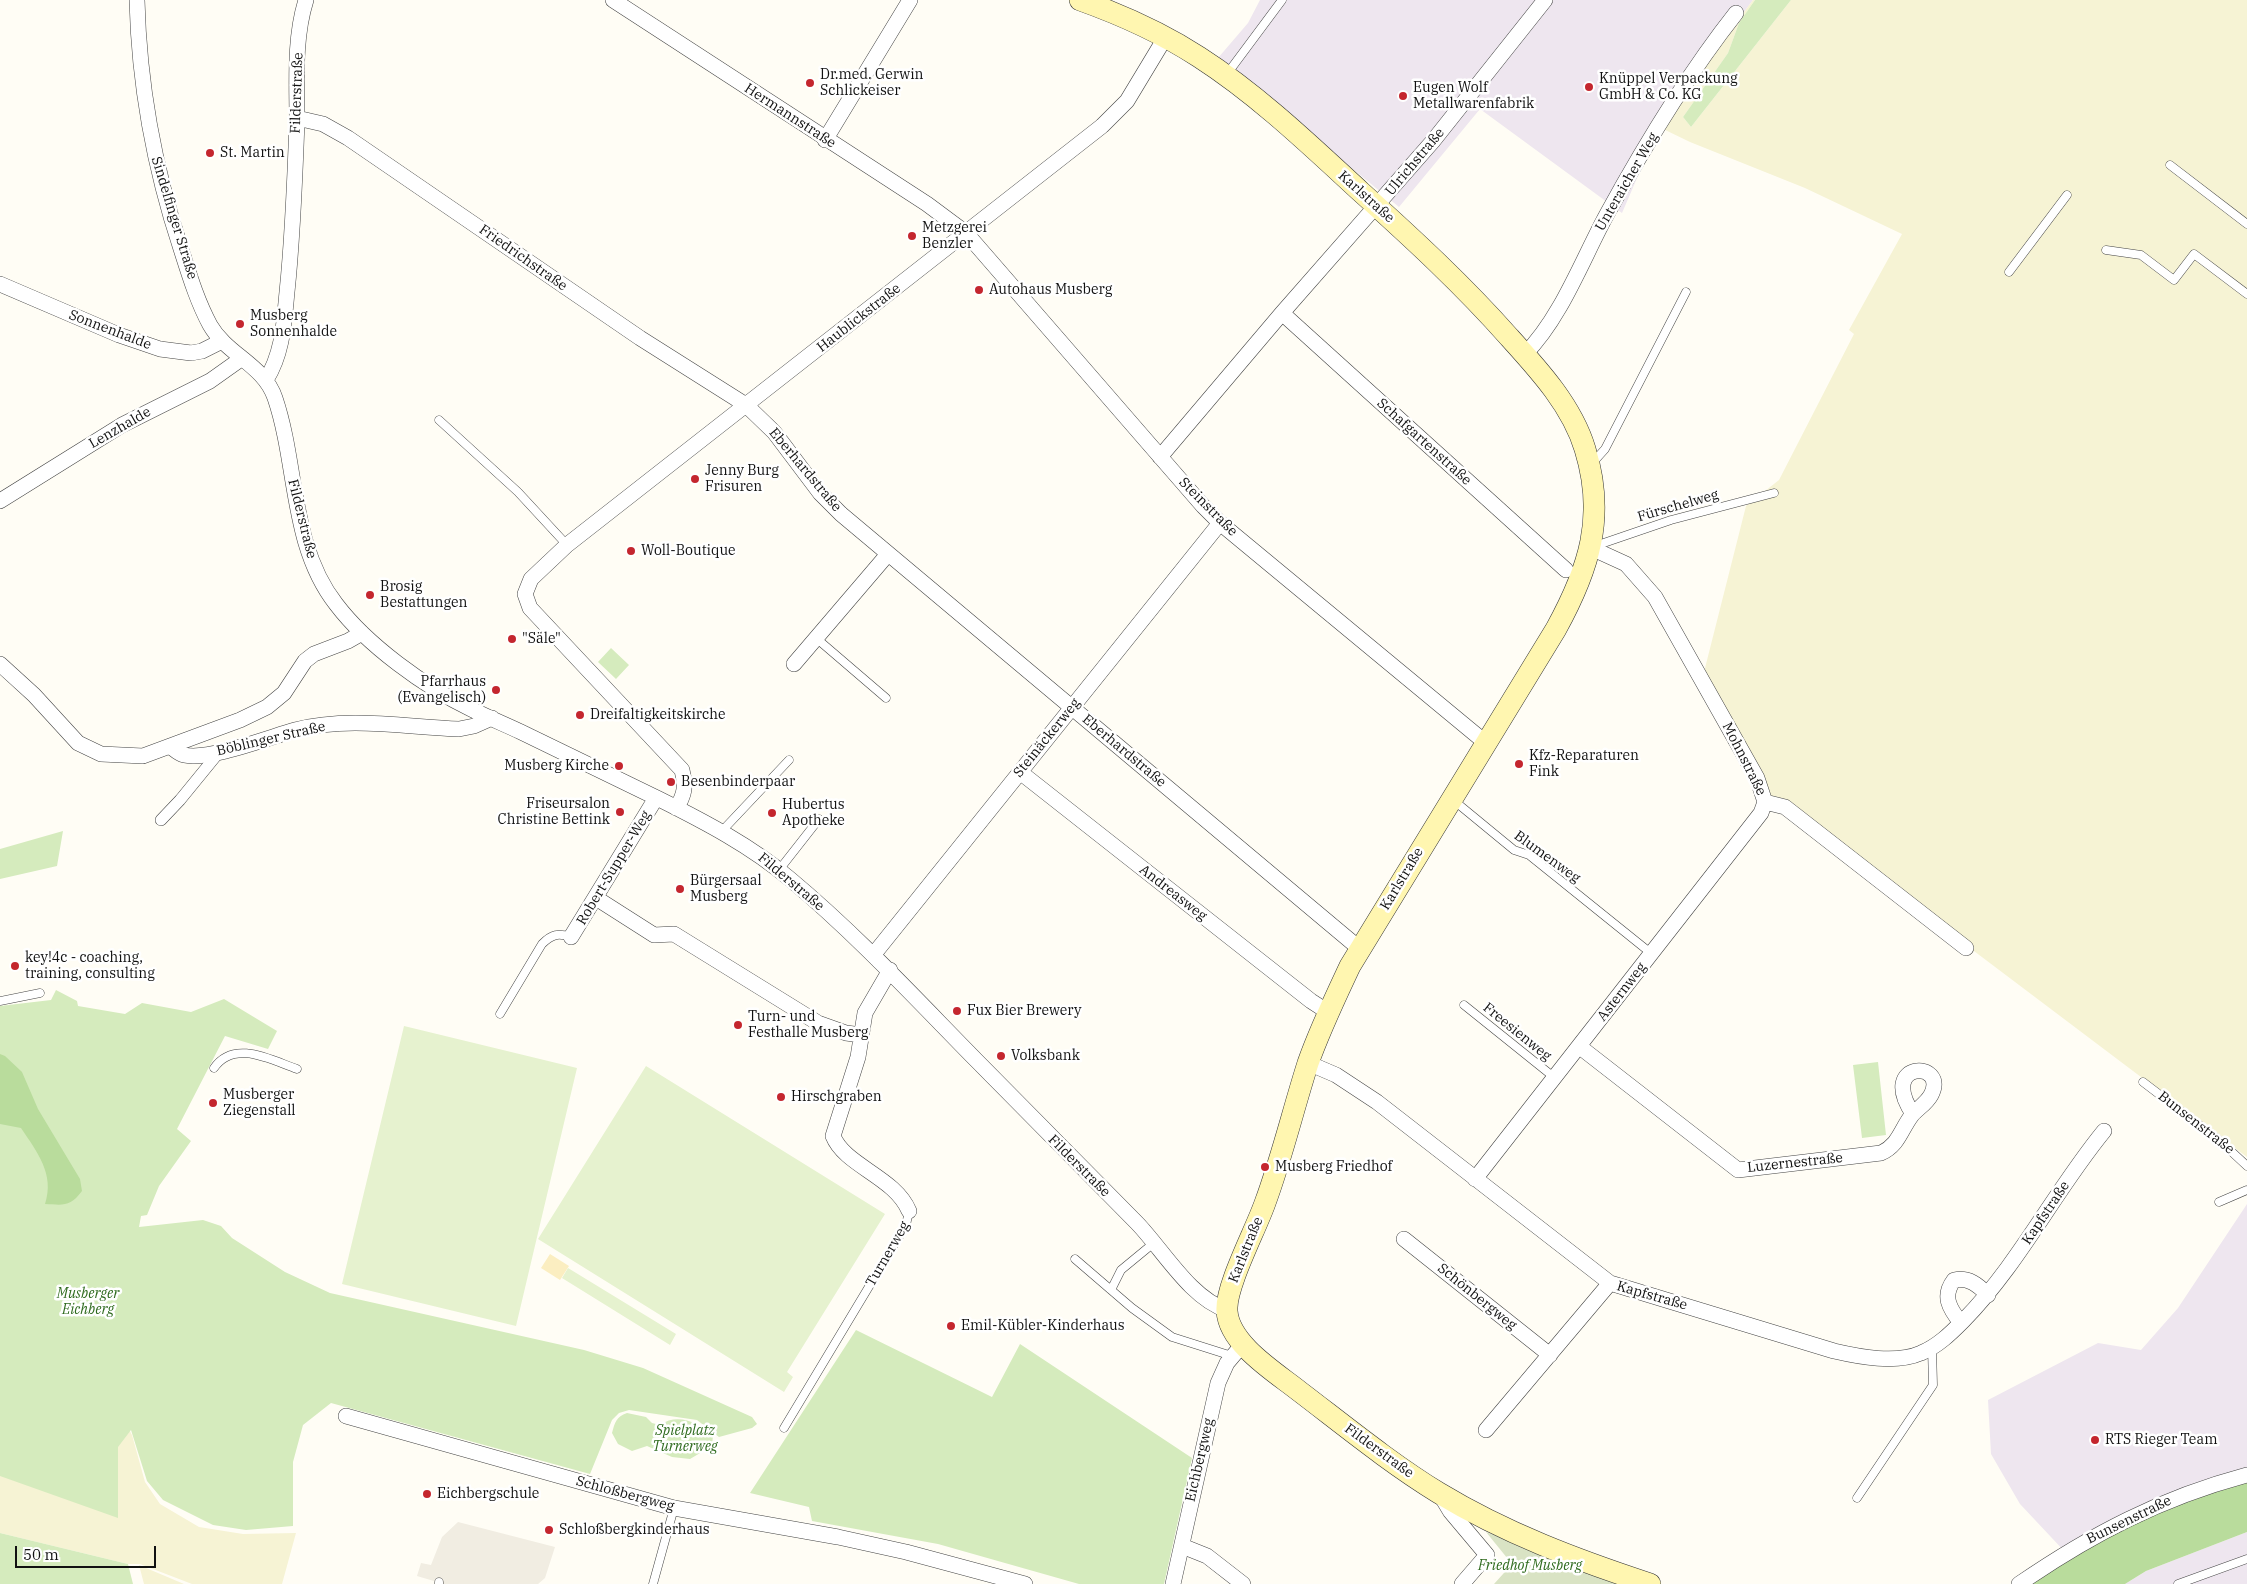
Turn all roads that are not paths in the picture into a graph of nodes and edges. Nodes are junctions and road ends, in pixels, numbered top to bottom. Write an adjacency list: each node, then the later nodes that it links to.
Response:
1 (137, 0): 24 (street, Sindelfinger Straße)
2 (306, 0): 11 (street, Filderstraße)
3 (613, 0): 12 (street, Hermannstraße)
4 (910, 0): 12 (street)
5 (1080, 0): 9 (main road, Karlstraße)
6 (1282, 0): 10 (lane)
7 (1545, 0): 15 (street, Ulrichstraße)
8 (1736, 13): 25 (street, Unteraicher Weg)
9 (1165, 38): 10 (main road, Karlstraße); 17 (street, Haublickstraße)
10 (1226, 76): 15 (main road, Karlstraße)
11 (297, 118): 27 (street, Filderstraße); 28 (street, Friedrichstraße)
12 (825, 140): 17 (street, Hermannstraße)
13 (2170, 165): 16 (lane)
14 (2068, 195): 19 (lane)
15 (1377, 206): 23 (street); 25 (main road, Karlstraße)
16 (2247, 224)
17 (966, 233): 28 (street, Haublickstraße); 30 (street, Steinstraße)
18 (2106, 250): 22 (lane)
19 (2009, 272)
20 (1, 285): 24 (street, Sonnenhalde)
21 (1686, 292): 31 (lane)
22 (2247, 294)
23 (1282, 313): 30 (street); 38 (street, Schafgartenstraße)
24 (222, 341): 26 (street, Sindelfinger Straße)
25 (1525, 354): 31 (main road, Karlstraße)
26 (242, 359): 27 (street, Sindelfinger Straße); 33 (street, Lenzhalde)
27 (266, 380): 39 (street, Filderstraße)
28 (746, 405): 35 (street, Haublickstraße); 37 (street, Eberhardstraße)
29 (439, 420): 35 (lane)
30 (1160, 457): 34 (street, Steinstraße)
31 (1588, 462): 36 (main road, Karlstraße)
32 (1774, 492): 36 (lane, Fürschelweg)
33 (0, 501)
34 (1220, 523): 44 (street, Steinäckerweg); 46 (street, Steinstraße)
35 (567, 546): 54 (street, Haublickstraße)
36 (1591, 548): 46 (main road, Karlstraße); 53 (street, Mohnstraße)
37 (888, 554): 40 (street); 44 (street, Eberhardstraße)
38 (1566, 570)
39 (362, 633): 45 (street, Filderstraße); 47 (street, Böblinger Straße)
40 (816, 638): 42 (street); 43 (lane)
41 (0, 664): 47 (street, Böblinger Straße)
42 (794, 664)
43 (886, 698)
44 (1072, 708): 50 (street, Steinäckerweg); 62 (street, Eberhardstraße)
45 (492, 718): 48 (street, Böblinger Straße); 51 (street, Filderstraße)
46 (1486, 743): 52 (main road, Karlstraße)
47 (171, 747): 48 (street, Böblinger Straße)
48 (220, 751): 56 (street)
49 (789, 760): 57 (lane)
50 (1020, 772): 63 (street, Steinäckerweg); 69 (street, Andreasweg)
51 (656, 798): 54 (street, Filderstraße); 59 (street, Robert-Supper-Weg)
52 (1452, 798): 62 (main road, Karlstraße); 64 (lane, Blumenweg)
53 (1765, 802): 61 (street, Mohnstraße); 64 (street, Asternweg)
54 (676, 808): 57 (street, Filderstraße)
55 (819, 819): 58 (lane)
56 (161, 820)
57 (721, 832): 58 (street, Filderstraße)
58 (779, 870): 63 (street, Filderstraße)
59 (596, 898): 60 (street, Robert-Supper-Weg); 71 (street)
60 (571, 938): 70 (lane)
61 (1966, 948)
62 (1360, 949): 69 (main road, Karlstraße)
63 (874, 954): 65 (street, Filderstraße)
64 (1652, 954): 72 (street, Asternweg)
65 (890, 970): 71 (street, Turnerweg); 86 (street, Filderstraße)
66 (40, 993): 67 (lane)
67 (0, 1001)
68 (1464, 1005): 76 (lane, Freesienweg)
69 (1328, 1012): 73 (main road, Karlstraße)
70 (500, 1014)
71 (861, 1035): 84 (street, Turnerweg)
72 (1580, 1047): 76 (street, Asternweg); 78 (street, Luzernestraße)
73 (1308, 1063): 81 (street, Kapfstraße); 91 (main road, Karlstraße)
74 (214, 1068): 75 (lane)
75 (297, 1069)
76 (1555, 1078): 81 (street, Asternweg)
77 (2143, 1082): 80 (lane, Bunsenstraße)
78 (1913, 1114)
79 (2104, 1131): 90 (street, Kapfstraße)
80 (2247, 1166)
81 (1475, 1179): 88 (street, Kapfstraße)
82 (2247, 1190): 83 (lane)
83 (2219, 1202)
84 (909, 1211): 97 (lane, Turnerweg)
85 (1404, 1239): 95 (street, Schönbergweg)
86 (1155, 1242): 89 (lane); 91 (street, Filderstraße)
87 (1075, 1259): 89 (lane)
88 (1610, 1283): 93 (street, Kapfstraße); 95 (street)
89 (1111, 1290): 94 (lane)
90 (1988, 1295): 92 (street, Kapfstraße); 92 (street)
91 (1227, 1310): 94 (main road, Filderstraße)
92 (1961, 1323): 93 (street, Kapfstraße)
93 (1932, 1348): 101 (lane)
94 (1238, 1350): 100 (main road, Filderstraße); 103 (street, Eichbergweg)
95 (1550, 1355): 98 (street)
96 (346, 1416): 102 (street, Schloßbergweg)
97 (784, 1428)
98 (1486, 1430)
99 (2247, 1472): 111 (street, Bunsenstraße)
100 (1440, 1494): 109 (street); 110 (main road, Filderstraße)
101 (1857, 1498)
102 (674, 1508): 105 (lane); 106 (street, Schloßbergweg)
103 (1182, 1546): 107 (street, Eichbergweg); 108 (street)
104 (2247, 1559): 112 (lane)
105 (653, 1584)
106 (1025, 1584)
107 (1173, 1584)
108 (1243, 1584)
109 (1462, 1584)
110 (1650, 1584)
111 (2019, 1584)
112 (2178, 1584)

